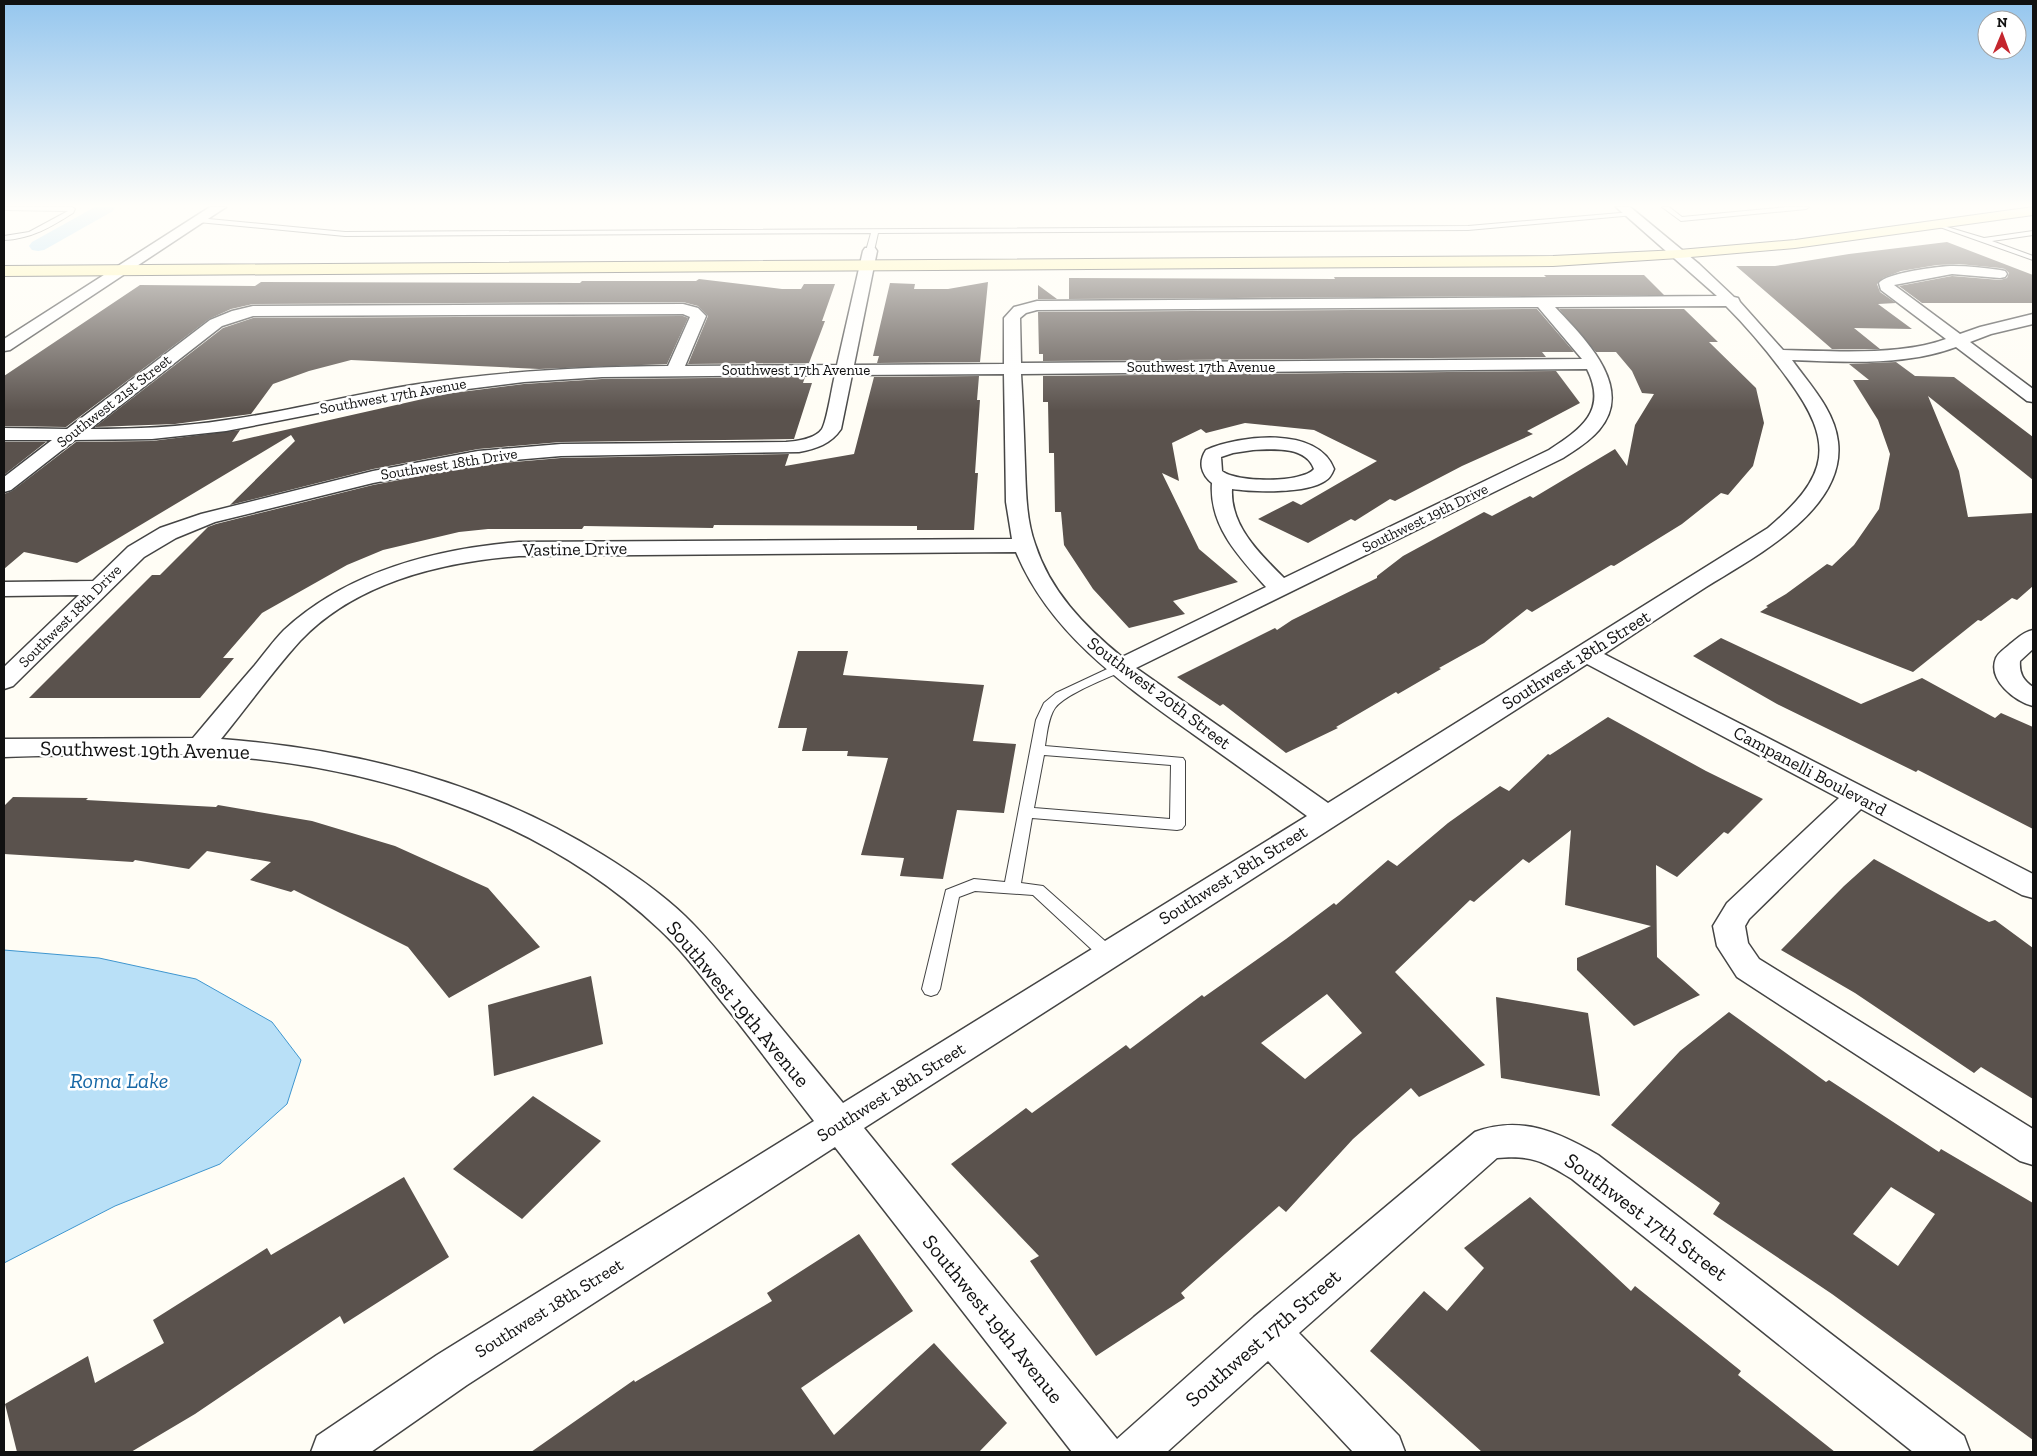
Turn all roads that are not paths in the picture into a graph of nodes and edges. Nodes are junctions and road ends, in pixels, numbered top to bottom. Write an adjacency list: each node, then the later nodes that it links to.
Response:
1 (101, 275): 9 (street)
2 (862, 275): 13 (street, Southwest 18th Drive)
3 (1706, 275): 5 (street, Southwest 18th Street)
4 (1922, 275): 8 (street)
5 (1733, 301): 6 (street); 10 (street, Southwest 18th Street)
6 (1542, 302): 11 (street, Southwest 19th Drive); 12 (street, Southwest 20th Street)
7 (2033, 319): 8 (street)
8 (1957, 342): 10 (street); 15 (street)
9 (4, 346)
10 (1781, 355): 25 (street, Southwest 18th Street)
11 (1594, 364): 12 (street, Southwest 17th Avenue); 23 (street, Southwest 19th Drive)
12 (1012, 369): 13 (street, Southwest 17th Avenue); 20 (street, Southwest 20th Street)
13 (845, 370): 14 (street, Southwest 17th Avenue); 21 (street, Southwest 18th Drive)
14 (674, 371): 17 (street, Southwest 17th Avenue); 17 (street, Southwest 21st Street)
15 (2033, 397)
16 (4, 434): 17 (street, Southwest 17th Avenue)
17 (70, 434): 19 (street, Southwest 21st Street)
18 (1222, 481): 18 (street); 23 (street)
19 (4, 486)
20 (1024, 545): 26 (street, Southwest 20th Street); 29 (street, Vastine Drive)
21 (98, 588): 22 (street); 27 (street, Southwest 18th Drive)
22 (4, 589)
23 (1281, 589): 26 (street, Southwest 19th Drive)
24 (2033, 637): 28 (street)
25 (1586, 654): 32 (street, Campanelli Boulevard); 34 (street, Southwest 18th Street)
26 (1120, 667): 31 (lane); 34 (street, Southwest 20th Street)
27 (4, 681)
28 (2033, 698)
29 (200, 747): 30 (street, Southwest 19th Avenue); 39 (street, Southwest 19th Avenue)
30 (4, 748)
31 (1038, 750): 33 (lane); 33 (lane)
32 (1858, 796): 35 (street, Campanelli Boulevard); 40 (street)
33 (1026, 812): 36 (lane)
34 (1326, 816): 37 (street, Southwest 18th Street)
35 (2033, 886)
36 (1012, 887): 37 (lane); 38 (lane)
37 (1108, 954): 39 (street, Southwest 18th Street)
38 (931, 989)
39 (839, 1125): 42 (street, Southwest 18th Street); 43 (street, Southwest 19th Avenue)
40 (2033, 1149)
41 (1269, 1332): 44 (street, Southwest 17th Street); 45 (street); 46 (street, Southwest 17th Street)
42 (333, 1452)
43 (1100, 1452)
44 (1134, 1452)
45 (1383, 1452)
46 (1948, 1452)

